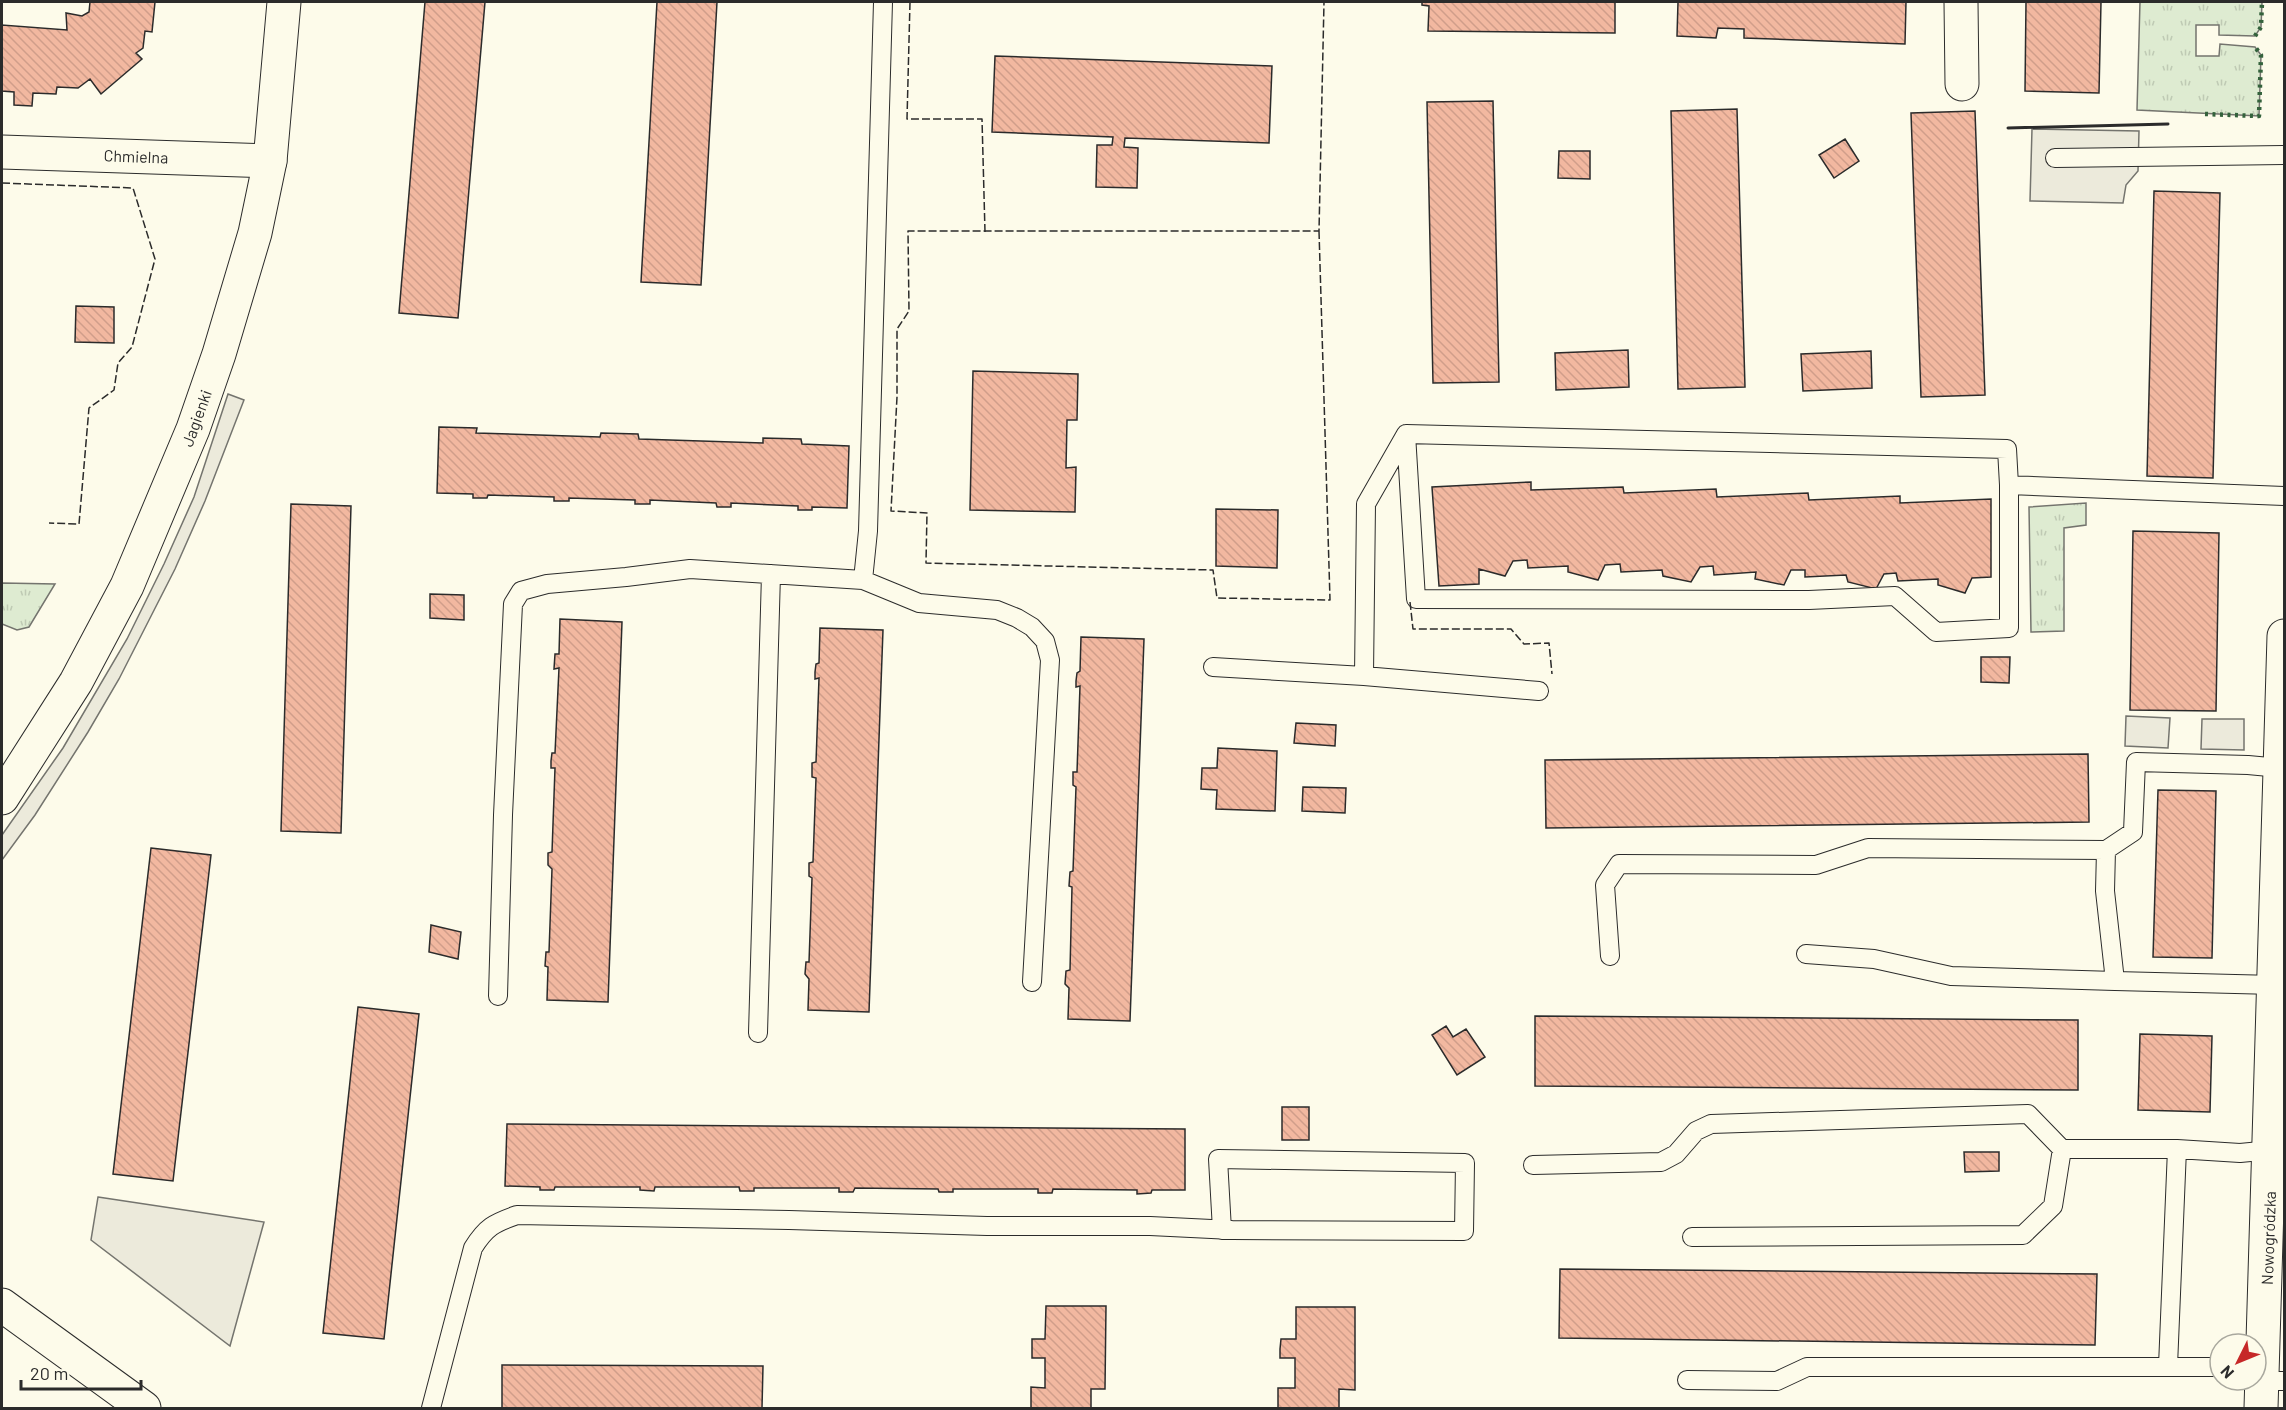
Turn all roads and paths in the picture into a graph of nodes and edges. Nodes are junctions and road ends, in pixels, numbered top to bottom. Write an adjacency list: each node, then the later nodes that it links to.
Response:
1 (284, 2): 8 (street, Jagienki)
2 (883, 2): 13 (lane)
3 (1961, 2): 4 (street)
4 (1962, 84)
5 (2, 153): 8 (street, Chmielna)
6 (2284, 155): 7 (lane)
7 (2055, 158)
8 (270, 161): 19 (street, Jagienki)
9 (1406, 434): 10 (lane); 10 (lane); 16 (lane)
10 (2009, 485): 11 (lane)
11 (2284, 496)
12 (771, 574): 13 (lane); 26 (lane); 27 (lane)
13 (863, 580): 24 (lane)
14 (2284, 636): 18 (street, Nowogródzka)
15 (1213, 667): 16 (lane)
16 (1364, 676): 17 (lane)
17 (1539, 691)
18 (2280, 768): 20 (lane); 25 (street, Nowogródzka)
19 (2, 798)
20 (2106, 850): 22 (lane); 23 (lane)
21 (1806, 954): 23 (lane)
22 (1610, 956)
23 (2115, 981): 25 (lane)
24 (1032, 982)
25 (2275, 985): 30 (street, Nowogródzka)
26 (498, 996)
27 (758, 1033)
28 (2062, 1149): 29 (lane); 31 (lane); 33 (lane)
29 (2176, 1149): 30 (lane); 36 (lane)
30 (2271, 1150): 35 (street, Nowogródzka)
31 (1533, 1164)
32 (1222, 1230): 32 (lane); 40 (lane)
33 (1692, 1237)
34 (2, 1305): 39 (street)
35 (2267, 1332)
36 (2168, 1366): 37 (lane); 38 (lane)
37 (2208, 1367)
38 (1687, 1380)
39 (144, 1408)
40 (431, 1408)

